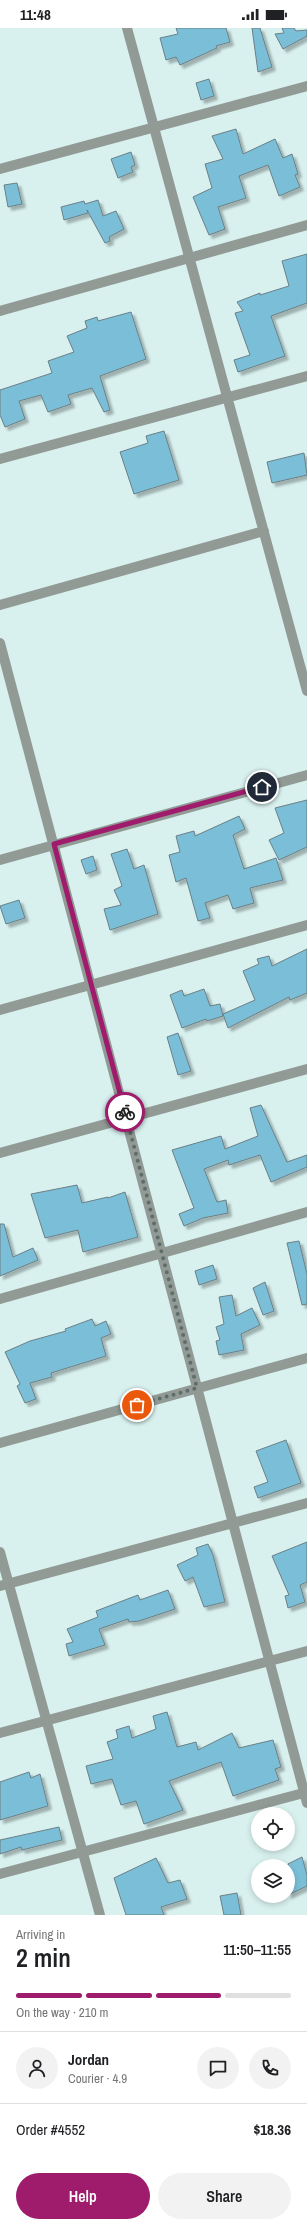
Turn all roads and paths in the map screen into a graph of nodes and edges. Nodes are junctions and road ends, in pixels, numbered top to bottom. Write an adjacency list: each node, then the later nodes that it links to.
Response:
1 (127, 28): 3 (street)
2 (307, 86): 3 (street)
3 (154, 128): 4 (street); 6 (street)
4 (0, 169)
5 (307, 224): 6 (street)
6 (189, 258): 7 (street); 9 (street)
7 (0, 311)
8 (307, 376): 9 (street)
9 (227, 398): 10 (street); 11 (street)
10 (0, 460)
11 (264, 531): 12 (street); 14 (street)
12 (0, 605)
13 (0, 643): 16 (street)
14 (307, 691)
15 (307, 775): 16 (street)
16 (54, 844): 17 (street); 19 (street)
17 (0, 860)
18 (307, 925): 19 (street)
19 (91, 985): 20 (street); 22 (street)
20 (0, 1010)
21 (307, 1069): 22 (street)
22 (126, 1118): 23 (street); 25 (street)
23 (0, 1153)
24 (307, 1212): 25 (street)
25 (162, 1254): 26 (street); 28 (street)
26 (0, 1299)
27 (307, 1358): 28 (street)
28 (197, 1388): 29 (street); 31 (street)
29 (0, 1443)
30 (307, 1503): 31 (street)
31 (233, 1523): 33 (street); 35 (street)
32 (0, 1552): 33 (street)
33 (4, 1585): 36 (street)
34 (307, 1651): 35 (street)
35 (269, 1661): 36 (street); 38 (street)
36 (46, 1720): 37 (street); 40 (street)
37 (0, 1733)
38 (306, 1792): 39 (street); 40 (street)
39 (307, 1803)
40 (83, 1852): 41 (street); 42 (street)
41 (0, 1874)
42 (100, 1915)

